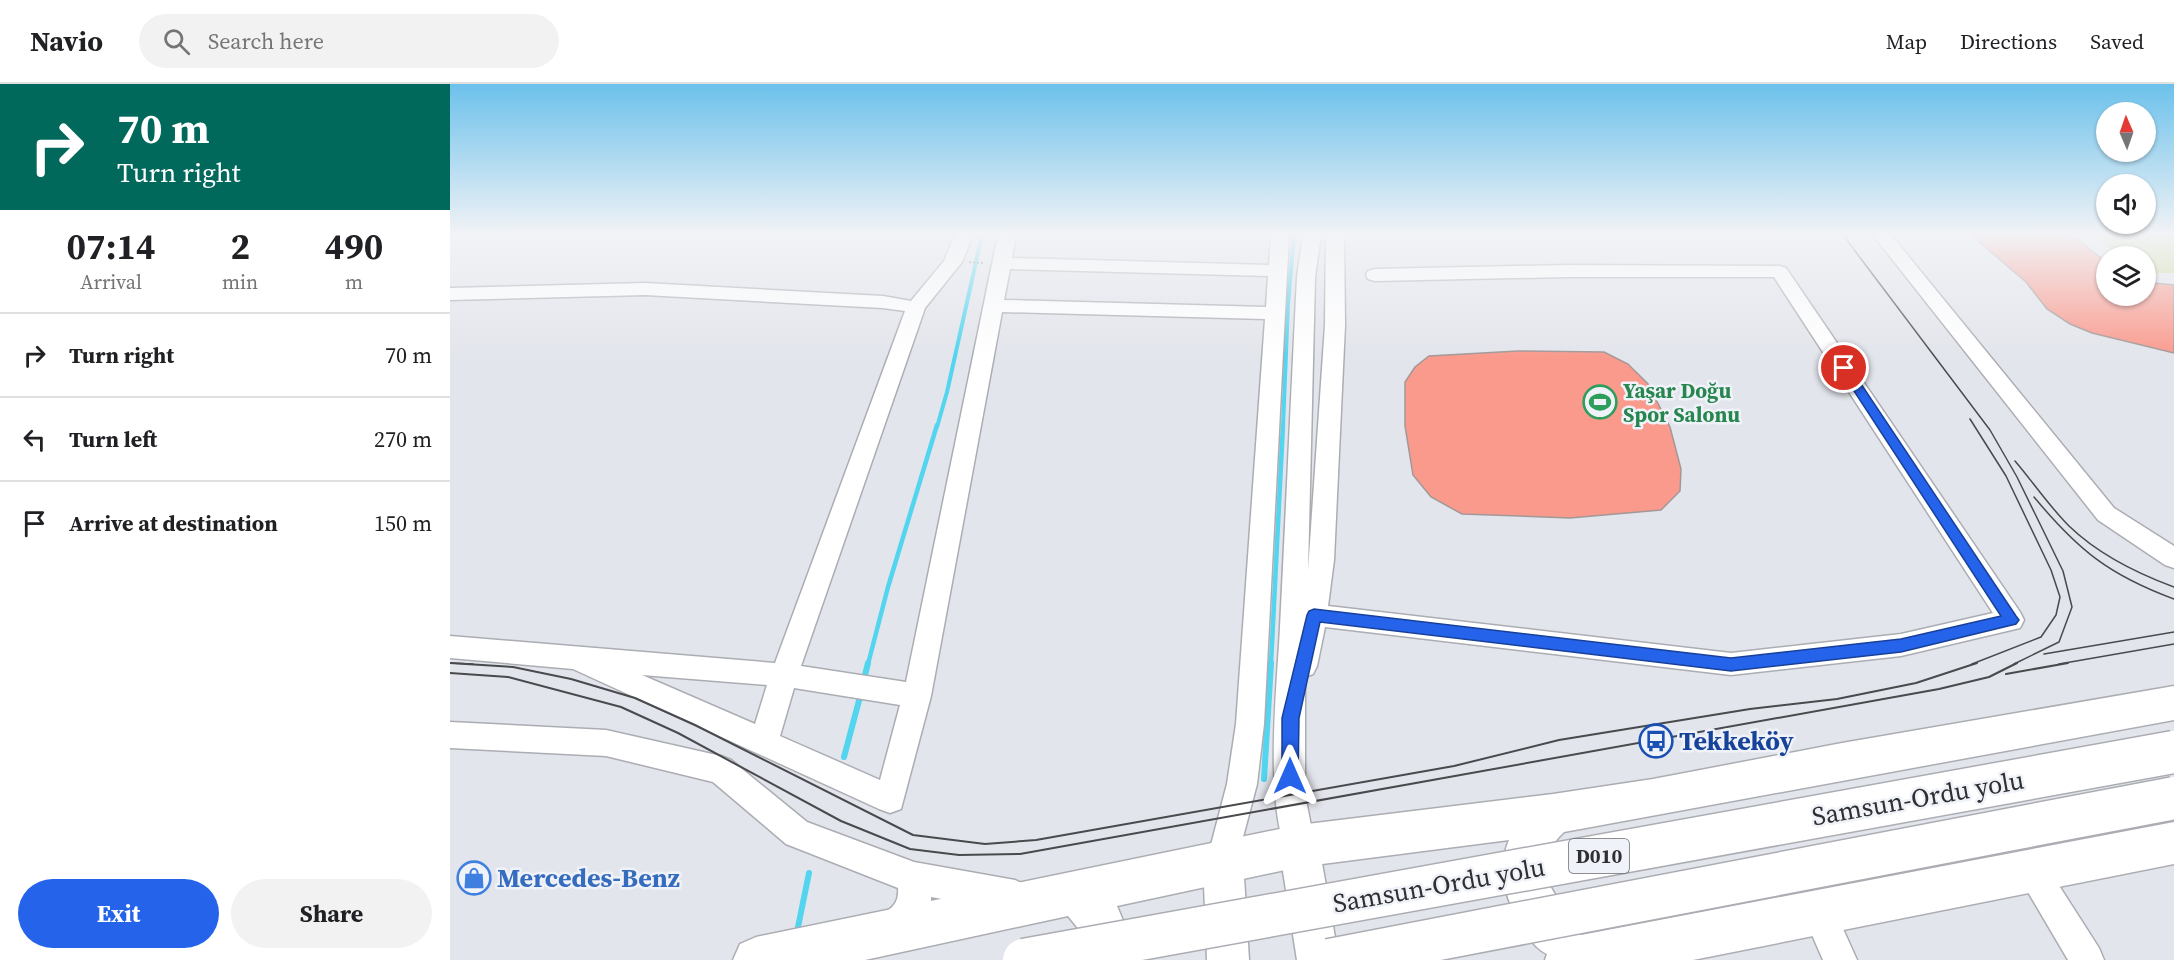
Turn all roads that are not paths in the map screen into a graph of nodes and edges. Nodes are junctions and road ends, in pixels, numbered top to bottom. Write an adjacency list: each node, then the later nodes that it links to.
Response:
1 (941, 276): 11 (street)
2 (1001, 276): 10 (street)
3 (1278, 276): 12 (street)
4 (1306, 276): 20 (street)
5 (1335, 276): 14 (street)
6 (1783, 276): 14 (street)
7 (1915, 276): 13 (street)
8 (1930, 276): 13 (street)
9 (450, 294): 11 (street)
10 (995, 306): 12 (street); 18 (street)
11 (916, 307): 17 (street)
12 (1275, 313): 28 (street)
13 (2174, 557)
14 (1314, 615): 20 (street)
15 (450, 647): 16 (street)
16 (577, 658): 17 (street); 22 (street)
17 (784, 675): 18 (street); 22 (street)
18 (917, 696): 22 (street)
19 (2174, 704): 25 (highway)
20 (1290, 718): 27 (street)
21 (450, 735): 30 (street)
22 (764, 742)
23 (2174, 752): 36 (highway, Samsun-Ordu yolu / D010, bridge)
24 (2174, 798): 40 (highway, Samsun-Ordu yolu / D010, bridge)
25 (1553, 814): 27 (highway); 34 (highway)
26 (2174, 843): 29 (highway)
27 (1299, 846): 28 (highway); 39 (main road)
28 (1223, 861): 31 (highway); 38 (main road)
29 (2031, 870): 32 (highway); 42 (street)
30 (914, 878): 31 (street); 33 (street)
31 (1060, 898): 33 (highway); 37 (highway)
32 (1818, 912): 34 (highway); 41 (street)
33 (880, 935): 35 (highway)
34 (1582, 958)
35 (756, 960)
36 (1024, 960)
37 (1112, 960)
38 (1228, 960)
39 (1318, 960)
40 (1329, 960)
41 (1840, 960)
42 (2087, 960)

